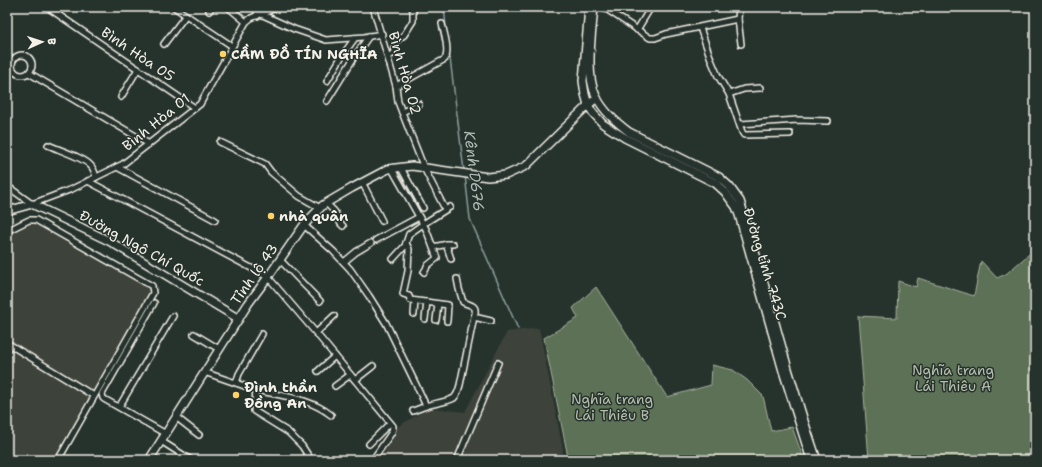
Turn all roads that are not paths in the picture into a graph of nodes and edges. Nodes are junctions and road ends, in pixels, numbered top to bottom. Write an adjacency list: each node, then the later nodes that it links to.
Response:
1 (47, 7): 14 (street, Bình Hòa 05)
2 (62, 7): 14 (street)
3 (174, 7): 15 (street)
4 (228, 7): 18 (street)
5 (258, 7): 16 (street)
6 (278, 7): 16 (street)
7 (373, 7): 22 (street, Bình Hòa 02)
8 (412, 7): 28 (street)
9 (589, 7): 39 (main road, Đường tỉnh 743C)
10 (594, 7): 36 (main road, Đường tỉnh 743C)
11 (603, 7): 21 (street)
12 (651, 7): 21 (street)
13 (739, 7): 17 (street)
14 (57, 13): 29 (street, Bình Hòa 05)
15 (186, 15): 25 (street); 27 (street)
16 (259, 15): 18 (street); 24 (street)
17 (738, 20): 20 (street); 26 (street)
18 (246, 22): 27 (street, Bình Hòa 01)
19 (442, 24): 32 (street)
20 (700, 28): 21 (street); 34 (street)
21 (637, 30)
22 (382, 34): 23 (street); 28 (street, Bình Hòa 02)
23 (369, 36): 24 (street); 37 (street)
24 (355, 38): 31 (street)
25 (164, 44)
26 (741, 44)
27 (232, 46): 40 (street, Bình Hòa 01)
28 (388, 56): 32 (street, Bình Hòa 02)
29 (138, 69): 35 (street); 40 (street, Bình Hòa 05)
30 (29, 73): 30 (street); 46 (street)
31 (327, 81)
32 (396, 86): 41 (street, Bình Hòa 02)
33 (760, 88): 34 (street)
34 (729, 94): 43 (street)
35 (120, 97)
36 (597, 98): 39 (main road); 103 (main road, Đường tỉnh 743C)
37 (327, 101)
38 (419, 104): 41 (street)
39 (588, 105): 50 (main road, Tỉnh lộ 43); 103 (main road, Đường tỉnh 743C)
40 (195, 108): 46 (street, Bình Hòa 01)
41 (402, 112): 50 (street, Bình Hòa 02)
42 (828, 121): 43 (street)
43 (740, 124): 44 (street)
44 (790, 134)
45 (220, 142): 58 (street)
46 (149, 144): 48 (street, Bình Hòa 01)
47 (48, 145): 52 (street)
48 (117, 167): 52 (street, Bình Hòa 01); 62 (street)
49 (401, 168): 50 (main road, Tỉnh lộ 43); 51 (main road, Tỉnh lộ 43); 59 (street)
50 (424, 168): 64 (street, Bình Hòa 02)
51 (392, 169): 54 (main road, Tỉnh lộ 43); 61 (street)
52 (96, 177): 53 (street, Bình Hòa 01)
53 (88, 181): 57 (street, Bình Hòa 01); 79 (street)
54 (362, 182): 56 (main road, Tỉnh lộ 43); 63 (street)
55 (7, 186): 57 (street)
56 (326, 203): 58 (main road, Tỉnh lộ 43); 66 (street)
57 (32, 204): 60 (main road); 90 (main road, Đường Ngô Chí Quốc)
58 (320, 208): 65 (main road, Tỉnh lộ 43)
59 (423, 208)
60 (7, 211)
61 (419, 217): 64 (street); 68 (street)
62 (215, 220)
63 (382, 221)
64 (423, 224): 70 (street); 73 (street)
65 (304, 225): 76 (main road, Tỉnh lộ 43); 77 (street)
66 (343, 226)
67 (7, 232): 111 (street)
68 (376, 240)
69 (371, 243): 77 (street)
70 (406, 243): 74 (street); 82 (street)
71 (446, 244): 72 (street); 73 (street); 75 (street)
72 (453, 244)
73 (433, 247): 78 (street)
74 (393, 259)
75 (451, 259)
76 (280, 260): 79 (main road, Tỉnh lộ 43); 81 (street)
77 (344, 262): 112 (street)
78 (424, 272)
79 (268, 277): 90 (main road, Tỉnh lộ 43); 95 (street)
80 (457, 279): 89 (street)
81 (320, 301)
82 (415, 301): 83 (street); 86 (street)
83 (427, 302): 85 (street); 91 (street)
84 (154, 303): 113 (street)
85 (438, 304): 92 (street); 93 (street)
86 (414, 314)
87 (173, 316): 113 (street)
88 (334, 316): 95 (street)
89 (474, 317): 94 (street); 112 (street)
90 (239, 319): 99 (main road, Tỉnh lộ 43)
91 (425, 319)
92 (436, 320)
93 (447, 321)
94 (491, 321)
95 (316, 333): 100 (street)
96 (194, 334): 99 (street)
97 (262, 334): 108 (street)
98 (7, 342): 111 (street)
99 (219, 349): 105 (main road, Tỉnh lộ 43)
100 (335, 356): 104 (street); 106 (street)
101 (498, 362): 127 (street)
102 (373, 366): 107 (street)
103 (786, 370): 128 (main road, Đường tỉnh 743C); 129 (main road, Đường tỉnh 743C)
104 (318, 371)
105 (204, 372): 108 (street); 116 (main road, Tỉnh lộ 43)
106 (350, 374): 107 (street); 109 (street)
107 (355, 380): 117 (street)
108 (236, 383): 110 (street)
109 (335, 386)
110 (256, 390): 115 (street); 126 (street)
111 (94, 396): 123 (street)
112 (426, 406): 114 (street)
113 (118, 407): 118 (street)
114 (413, 410)
115 (331, 415)
116 (176, 417): 118 (main road, Tỉnh lộ 43); 119 (street)
117 (390, 423): 121 (street); 122 (street)
118 (166, 434): 120 (main road, Tỉnh lộ 43)
119 (199, 435)
120 (161, 441): 124 (main road, Tỉnh lộ 43); 125 (street)
121 (369, 444)
122 (374, 458)
123 (58, 460)
124 (149, 460)
125 (191, 460)
126 (311, 460)
127 (457, 460)
128 (811, 460)
129 (817, 460)

